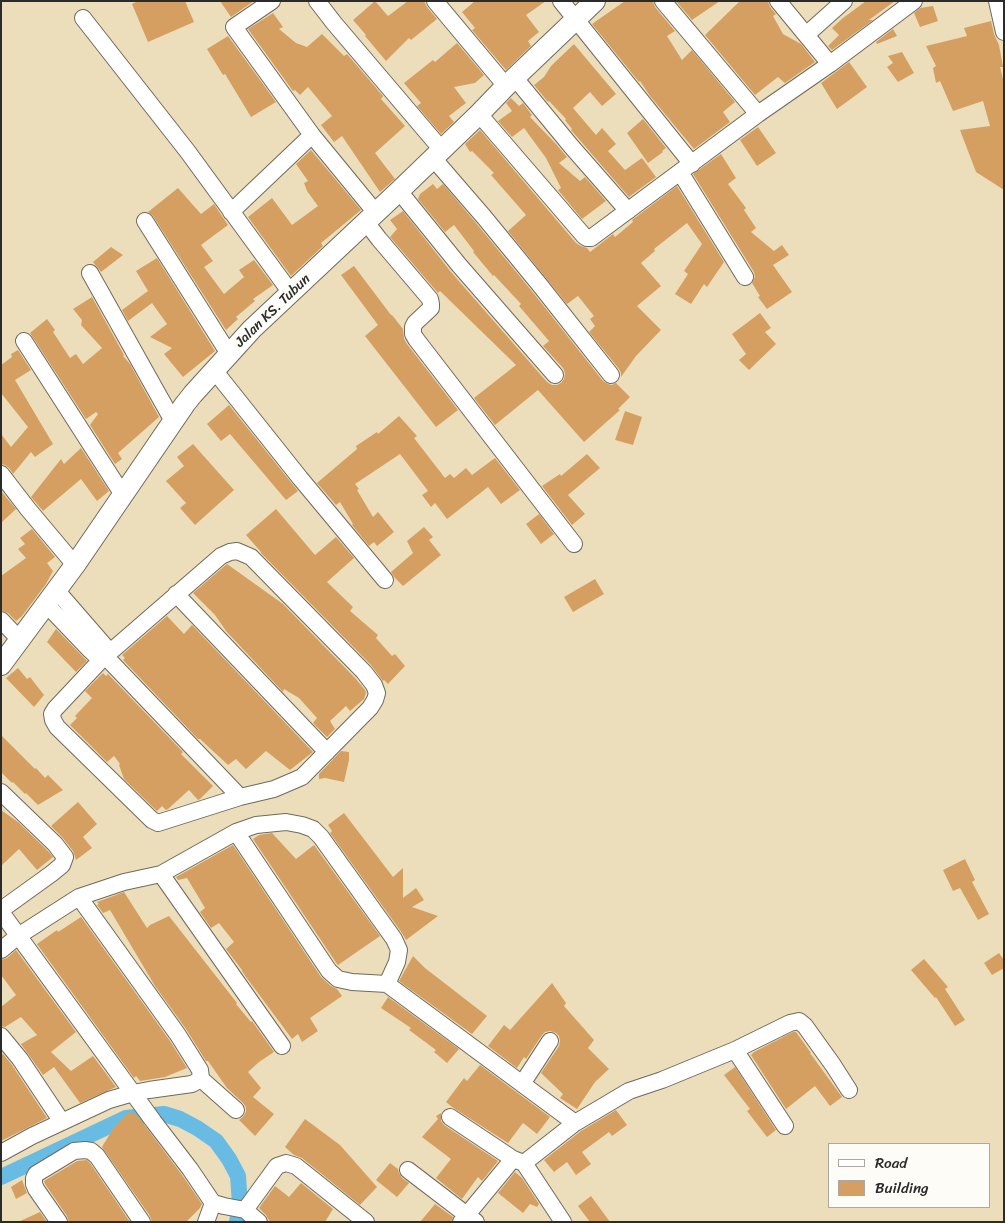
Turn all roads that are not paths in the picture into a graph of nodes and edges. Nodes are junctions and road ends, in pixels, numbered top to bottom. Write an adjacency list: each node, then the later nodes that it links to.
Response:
1 (317, 1): 20 (street)
2 (435, 1): 16 (street)
3 (561, 1): 12 (street)
4 (595, 1): 12 (street, Jalan KS. Tubun)
5 (663, 1): 18 (street)
6 (778, 1): 14 (street)
7 (844, 1): 14 (street)
8 (914, 1): 15 (street)
9 (997, 1): 13 (street)
10 (265, 3): 19 (street)
11 (83, 18): 24 (street)
12 (576, 19): 16 (street, Jalan KS. Tubun); 21 (street)
13 (1004, 32)
14 (806, 35): 15 (street)
15 (830, 64): 18 (street)
16 (511, 82): 17 (street, Jalan KS. Tubun); 23 (street)
17 (479, 114): 20 (street, Jalan KS. Tubun); 23 (street)
18 (758, 114): 21 (street)
19 (312, 135): 24 (street); 25 (street)
20 (437, 154): 22 (street, Jalan KS. Tubun); 34 (street)
21 (686, 168): 23 (street); 28 (street)
22 (399, 191): 25 (street, Jalan KS. Tubun); 33 (street)
23 (628, 211)
24 (231, 212): 29 (street)
25 (371, 217): 29 (street, Jalan KS. Tubun); 38 (street)
26 (145, 221): 31 (street)
27 (90, 273): 35 (street)
28 (744, 277)
29 (290, 293): 31 (street, Jalan KS. Tubun)
30 (24, 341): 37 (street)
31 (229, 354): 32 (street, Jalan KS. Tubun)
32 (214, 370): 35 (street, Jalan KS. Tubun); 40 (street)
33 (555, 375)
34 (611, 375)
35 (173, 422): 37 (street, Jalan KS. Tubun)
36 (1, 474): 39 (street)
37 (123, 495): 39 (street, Jalan KS. Tubun)
38 (574, 544)
39 (75, 565): 42 (street, Jalan KS. Tubun)
40 (384, 580)
41 (176, 594): 45 (street); 47 (street); 47 (street)
42 (52, 597): 44 (street, Jalan KS. Tubun); 45 (street)
43 (1, 620): 44 (street)
44 (20, 640): 46 (street, Jalan KS. Tubun)
45 (106, 656): 49 (street); 49 (street)
46 (1, 665)
47 (327, 752): 49 (street)
48 (1, 792): 53 (street)
49 (240, 797)
50 (236, 832): 51 (street); 56 (street); 56 (street)
51 (161, 874): 52 (street); 59 (street)
52 (79, 897): 54 (street); 61 (street)
53 (2, 913): 54 (street)
54 (17, 934): 55 (street); 64 (street)
55 (1, 950)
56 (387, 984): 62 (street)
57 (1, 1036): 67 (street)
58 (550, 1041): 62 (street)
59 (282, 1046)
60 (735, 1050): 63 (street); 68 (street); 69 (street)
61 (201, 1079): 64 (street); 65 (street)
62 (522, 1084): 68 (street)
63 (849, 1090)
64 (135, 1096): 67 (street); 73 (street)
65 (236, 1110)
66 (450, 1117): 71 (street)
67 (62, 1122): 70 (street)
68 (575, 1123): 71 (street)
69 (785, 1126)
70 (1, 1153)
71 (518, 1161): 75 (street); 81 (street)
72 (408, 1170): 75 (street)
73 (218, 1205): 74 (street); 78 (street)
74 (243, 1210): 79 (street); 80 (street)
75 (468, 1219)
76 (59, 1222): 77 (street)
77 (142, 1222)
78 (206, 1222)
79 (259, 1222)
80 (366, 1222)
81 (563, 1222)

